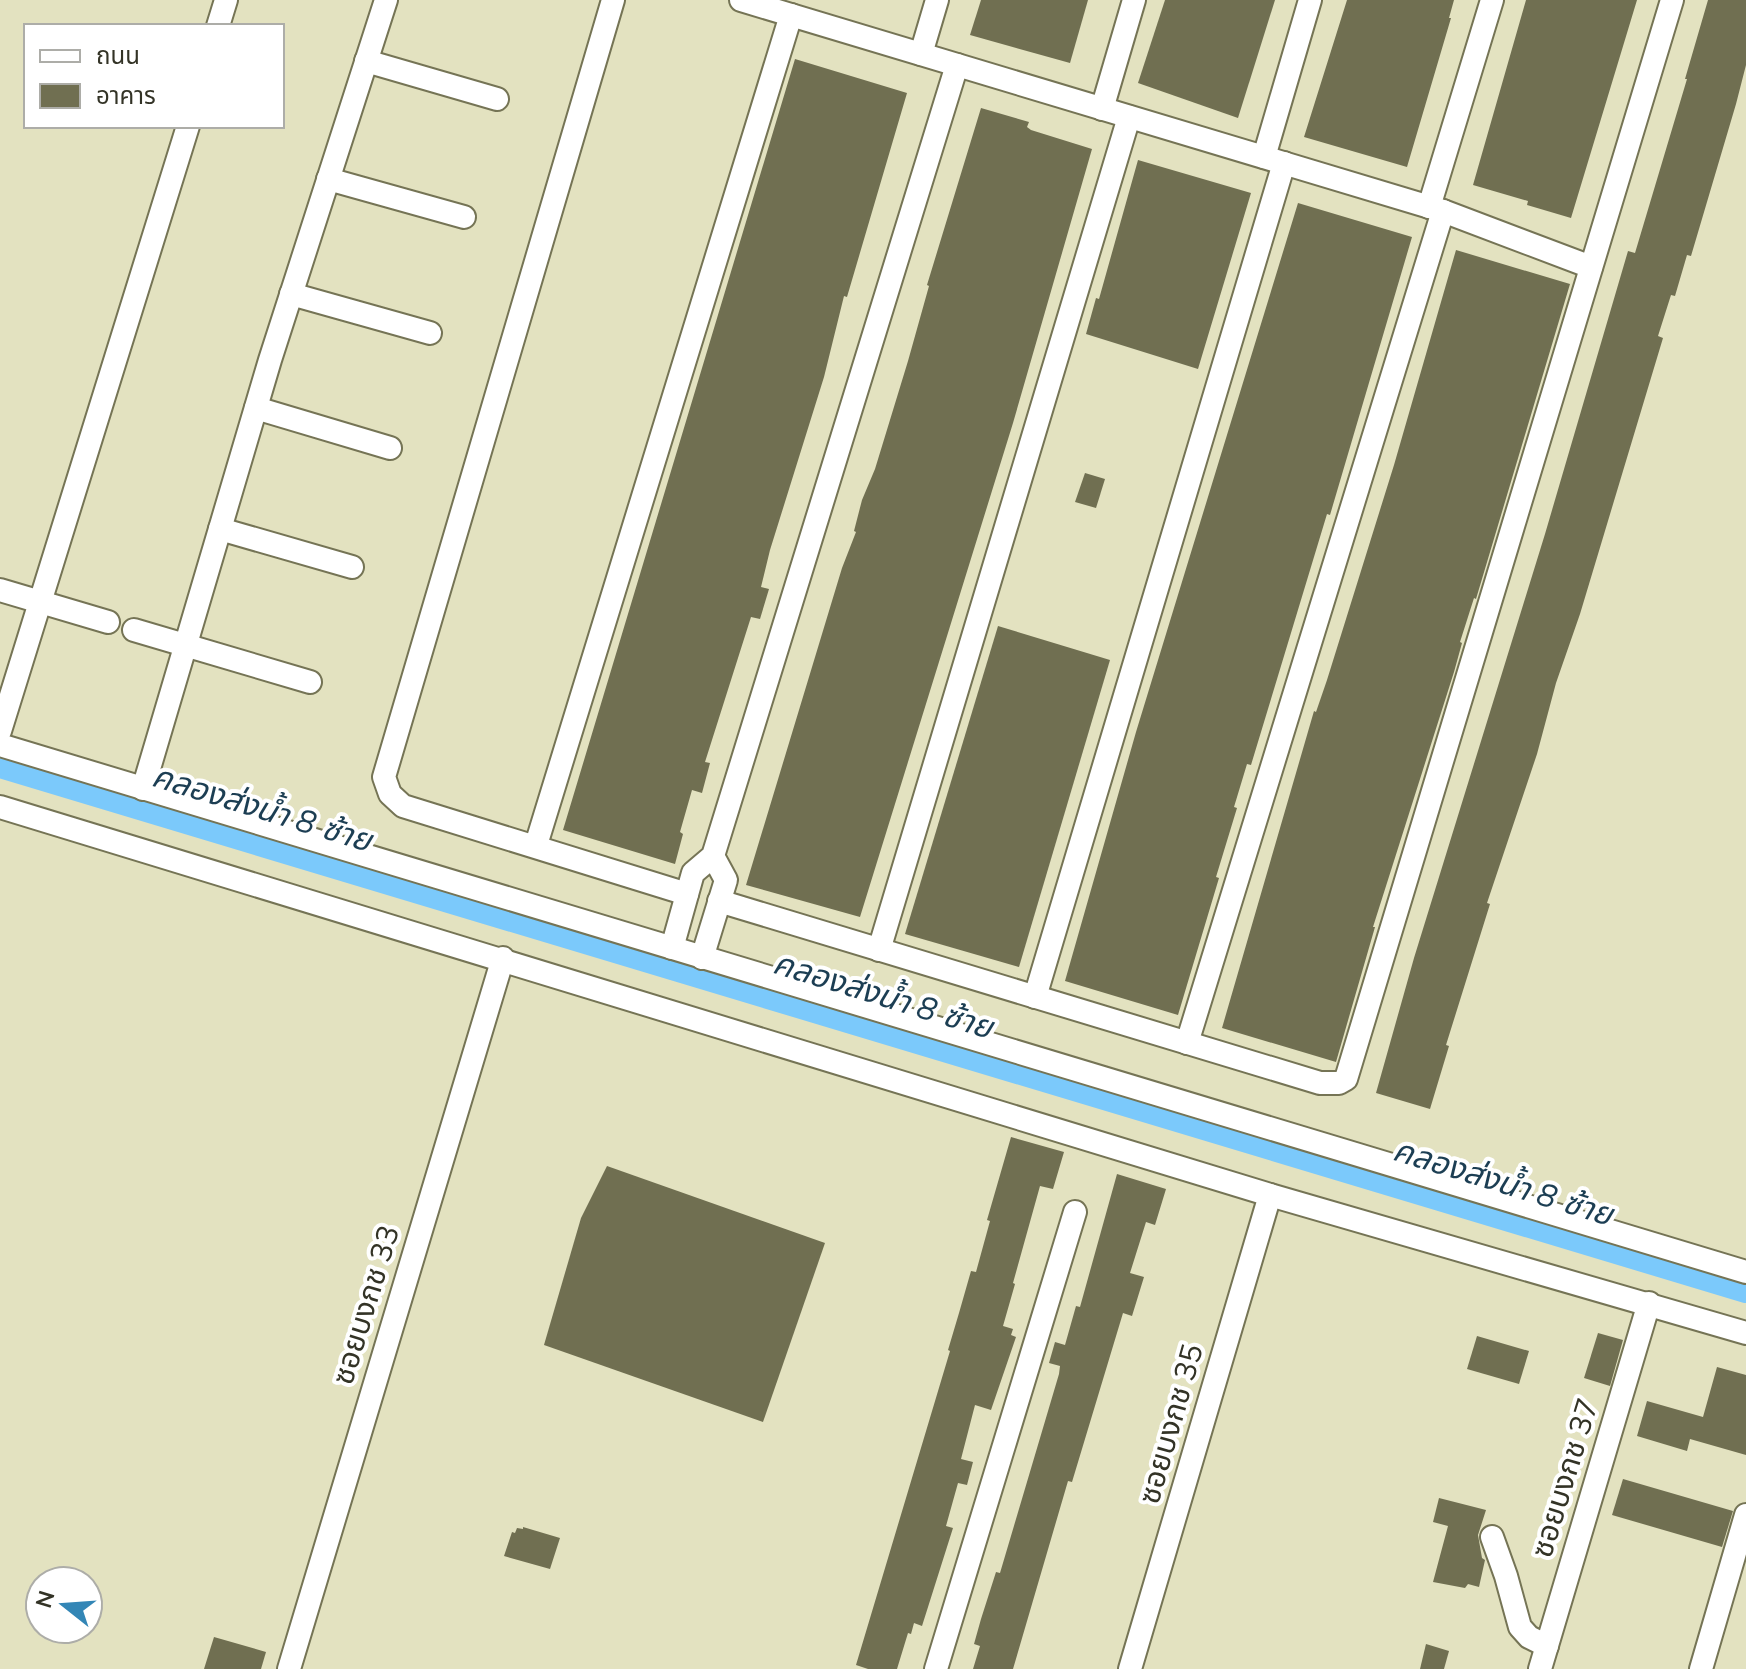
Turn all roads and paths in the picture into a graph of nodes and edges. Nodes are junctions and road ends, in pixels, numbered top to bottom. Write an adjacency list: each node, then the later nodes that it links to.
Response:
1 (226, 0): 11 (street)
2 (386, 0): 13 (street)
3 (613, 0): 40 (street)
4 (937, 0): 12 (street)
5 (1134, 0): 16 (street)
6 (1310, 0): 19 (street)
7 (1492, 0): 21 (street)
8 (1672, 0): 23 (street)
9 (748, 1): 10 (street)
10 (791, 15): 12 (street); 40 (street)
11 (219, 24)
12 (921, 54): 14 (street)
13 (366, 61): 15 (street); 20 (street)
14 (957, 65): 16 (street); 41 (street)
15 (497, 99)
16 (1102, 109): 17 (street)
17 (1129, 117): 19 (street); 45 (street)
18 (187, 128): 31 (street)
19 (1274, 160): 21 (street); 48 (street)
20 (328, 179): 22 (street); 24 (street)
21 (1436, 209): 23 (street); 49 (street)
22 (464, 217)
23 (1591, 267): 49 (street)
24 (291, 294): 25 (street); 26 (street)
25 (430, 333)
26 (256, 408): 27 (street); 28 (street)
27 (390, 448)
28 (220, 529): 29 (street); 34 (street)
29 (352, 567)
30 (0, 590): 31 (street)
31 (40, 602): 32 (street); 36 (street)
32 (108, 622)
33 (134, 630): 34 (street)
34 (186, 645): 35 (street); 38 (street)
35 (310, 682)
36 (0, 731)
37 (0, 745): 38 (street)
38 (143, 789): 44 (street)
39 (0, 807): 46 (street)
40 (536, 845): 42 (street)
41 (713, 856): 42 (street); 43 (street)
42 (687, 894): 44 (street)
43 (719, 901): 45 (street); 47 (street)
44 (672, 948): 47 (street)
45 (879, 950): 48 (street)
46 (503, 958): 50 (street); 58 (street, ซอยบงกช 33)
47 (702, 958): 52 (street)
48 (1035, 997): 49 (street)
49 (1187, 1043)
50 (1270, 1195): 53 (street); 60 (street, ซอยบงกช 35)
51 (1075, 1212): 59 (street)
52 (1746, 1272)
53 (1649, 1303): 54 (street); 57 (street, ซอยบงกช 37)
54 (1746, 1333)
55 (1746, 1515): 62 (street)
56 (1492, 1537): 57 (street)
57 (1547, 1646): 61 (street, ซอยบงกช 37)
58 (289, 1669)
59 (936, 1669)
60 (1130, 1669)
61 (1540, 1669)
62 (1701, 1669)

